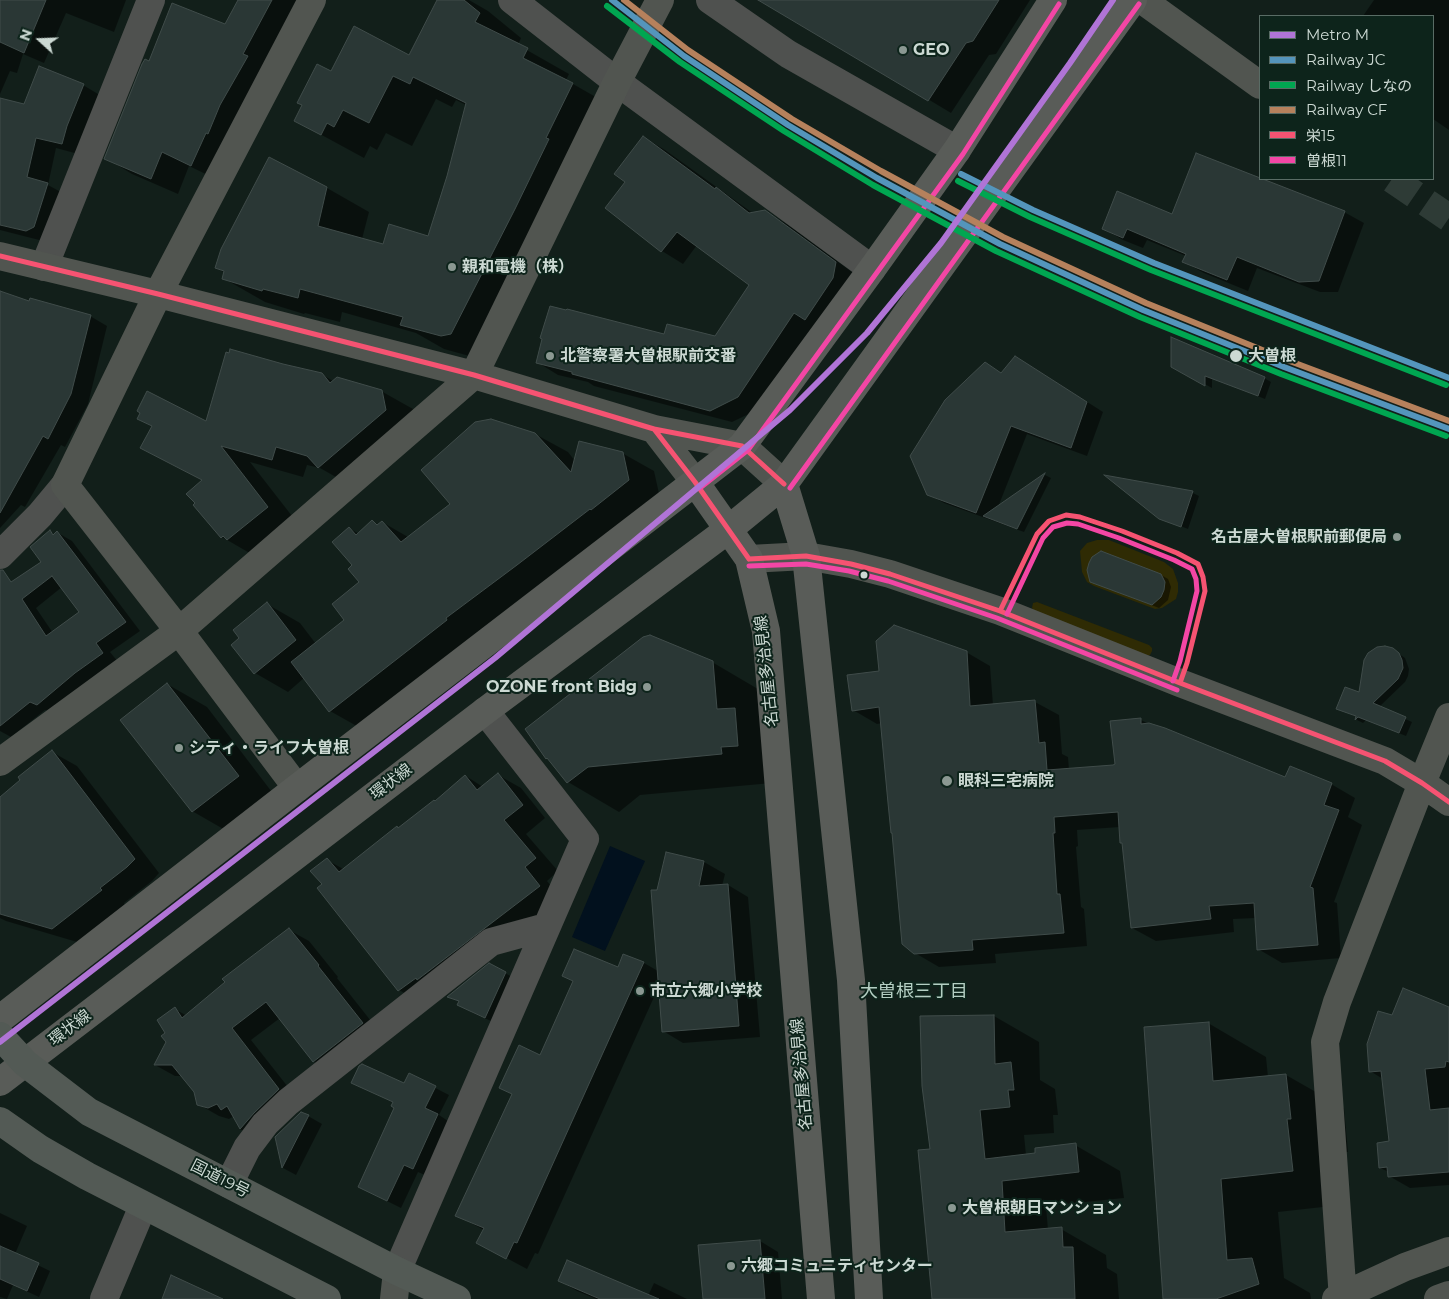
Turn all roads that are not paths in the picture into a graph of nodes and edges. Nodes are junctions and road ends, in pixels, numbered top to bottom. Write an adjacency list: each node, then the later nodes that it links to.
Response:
1 (151, 0): 13 (street)
2 (312, 0): 15 (street)
3 (512, 0): 9 (street)
4 (660, 0): 9 (street)
5 (710, 0): 11 (street)
6 (1053, 0): 11 (main road)
7 (1133, 0): 20 (main road)
8 (1142, 0): 10 (street)
9 (617, 82): 14 (street); 16 (street)
10 (1259, 84)
11 (956, 150): 14 (main road)
12 (0, 256): 13 (street)
13 (44, 267): 15 (street)
14 (872, 269): 18 (main road)
15 (158, 294): 16 (street); 21 (street)
16 (474, 375): 17 (street); 26 (street)
17 (654, 429): 18 (street); 19 (street)
18 (742, 446): 19 (main road); 20 (street)
19 (695, 482): 22 (main road, 名古屋多治見線); 31 (main road)
20 (784, 484): 22 (main road, 環状線); 24 (main road)
21 (65, 485): 23 (street); 26 (street)
22 (729, 529): 25 (main road, 名古屋多治見線); 27 (main road, 環状線)
23 (0, 555)
24 (806, 556): 25 (street); 30 (street); 50 (main road)
25 (749, 559): 49 (main road, 名古屋多治見線)
26 (179, 631): 29 (street); 31 (street)
27 (485, 710): 33 (street); 36 (main road, 環状線)
28 (1449, 717): 30 (street)
29 (0, 762)
30 (1422, 782): 32 (street); 44 (street)
31 (297, 788): 34 (main road)
32 (1449, 802)
33 (546, 927): 39 (street); 42 (street)
34 (0, 1019)
35 (0, 1036): 36 (highway, 国道19号)
36 (25, 1063): 37 (main road, 環状線); 39 (highway, 国道19号)
37 (0, 1082)
38 (0, 1121): 40 (highway)
39 (229, 1184): 42 (highway, 国道19号)
40 (143, 1206): 45 (street); 46 (highway)
41 (1449, 1251): 44 (street)
42 (397, 1272): 47 (street); 48 (highway, 国道19号)
43 (1449, 1295): 51 (street)
44 (1340, 1298)
45 (104, 1299)
46 (327, 1299)
47 (394, 1299)
48 (457, 1299)
49 (821, 1299)
50 (869, 1299)
51 (1438, 1299)

